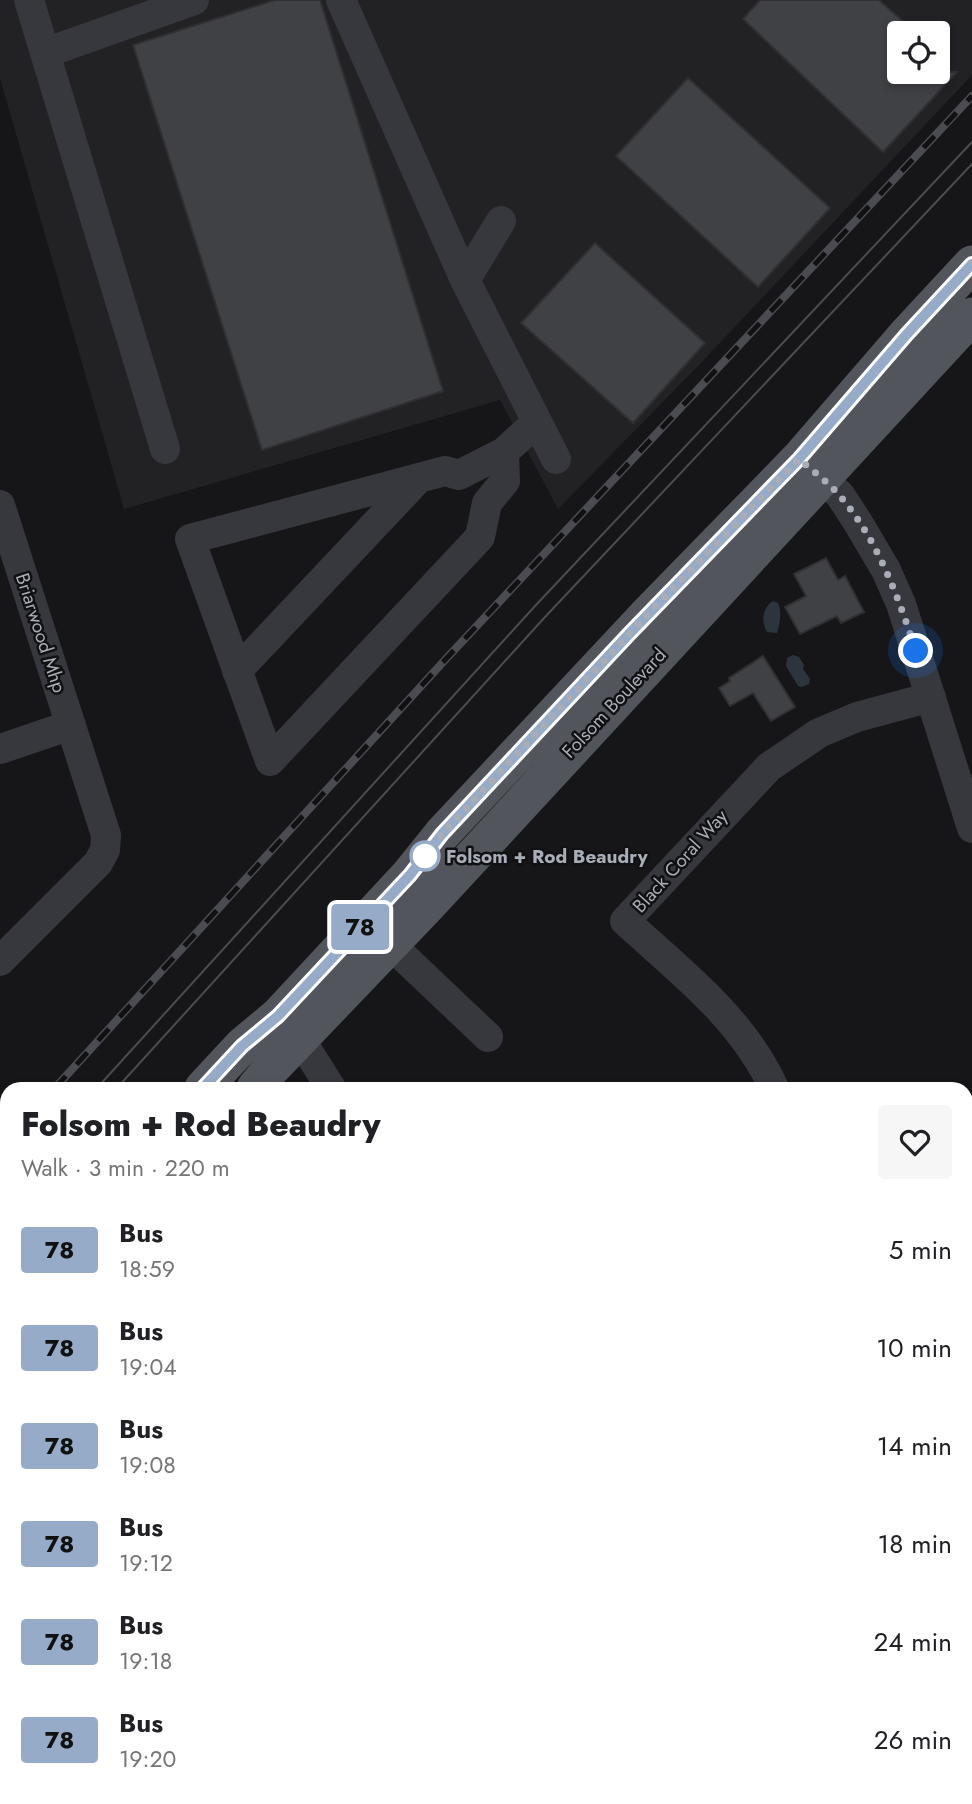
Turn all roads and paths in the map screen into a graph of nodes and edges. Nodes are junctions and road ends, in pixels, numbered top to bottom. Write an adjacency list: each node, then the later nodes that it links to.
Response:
1 (29, 0): 4 (street)
2 (194, 0): 4 (street)
3 (341, 0): 7 (street)
4 (45, 53): 10 (street)
5 (502, 221): 7 (street)
6 (972, 264): 13 (main road, Folsom Boulevard)
7 (465, 280): 9 (street)
8 (972, 316): 13 (main road, Folsom Boulevard)
9 (537, 422): 11 (street); 12 (street)
10 (165, 449)
11 (505, 452): 14 (street); 16 (street)
12 (556, 458)
13 (811, 469): 20 (street); 24 (main road, Folsom Boulevard); 26 (main road, Folsom Boulevard)
14 (459, 475): 15 (street); 16 (street)
15 (419, 479): 19 (street); 19 (street)
16 (487, 503): 19 (street)
17 (0, 505): 18 (street, Briarwood Mhp)
18 (6, 542): 21 (street, Briarwood Mhp)
19 (237, 671)
20 (931, 697): 23 (street); 31 (street, Black Coral Way)
21 (71, 725): 22 (street); 25 (street, Briarwood Mhp)
22 (0, 749)
23 (972, 828)
24 (391, 945): 26 (main road, Folsom Boulevard); 27 (street)
25 (0, 961)
26 (289, 1027): 28 (main road, Folsom Boulevard); 29 (main road, Folsom Boulevard); 30 (street)
27 (488, 1037)
28 (209, 1082)
29 (260, 1082)
30 (327, 1082)
31 (771, 1082)

